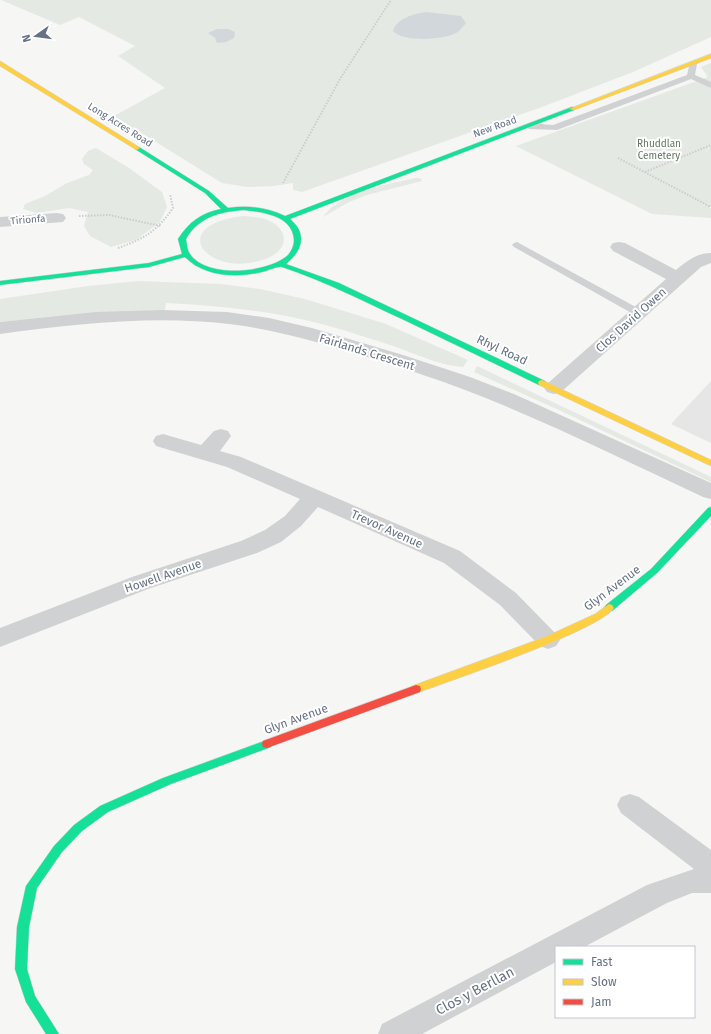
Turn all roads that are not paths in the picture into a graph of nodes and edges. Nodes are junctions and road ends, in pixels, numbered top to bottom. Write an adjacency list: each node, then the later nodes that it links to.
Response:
1 (711, 56): 3 (main road, New Road)
2 (0, 63): 7 (main road, Long Acres Road)
3 (693, 64): 4 (lane); 6 (main road, New Road)
4 (691, 76): 5 (lane); 6 (lane)
5 (711, 85)
6 (528, 126): 9 (main road, New Road)
7 (225, 210): 9 (main road); 13 (main road)
8 (56, 218): 10 (street, Tirionfa)
9 (286, 218): 15 (main road)
10 (0, 222)
11 (517, 245): 18 (lane)
12 (619, 247): 16 (street)
13 (186, 255): 15 (main road); 17 (main road)
14 (711, 258): 16 (street, Clos David Owen)
15 (280, 264): 20 (main road, Rhyl Road)
16 (678, 278): 18 (street, Clos David Owen)
17 (0, 283)
18 (639, 313): 20 (street, Clos David Owen)
19 (0, 328): 25 (street, Fairlands Crescent)
20 (554, 388): 24 (main road, Rhyl Road)
21 (221, 436): 23 (street)
22 (163, 441): 23 (street, Trevor Avenue)
23 (205, 454): 26 (street, Trevor Avenue)
24 (711, 463)
25 (711, 492)
26 (315, 496): 28 (street, Howell Avenue); 29 (street, Trevor Avenue)
27 (711, 510): 29 (main road, Glyn Avenue)
28 (2, 634)
29 (548, 640): 35 (main road, Glyn Avenue)
30 (630, 805): 31 (street)
31 (711, 866)
32 (711, 881): 33 (street, Clos y Berllan)
33 (558, 946)
34 (555, 948): 36 (street, Clos y Berllan)
35 (53, 1034)
36 (393, 1034)

